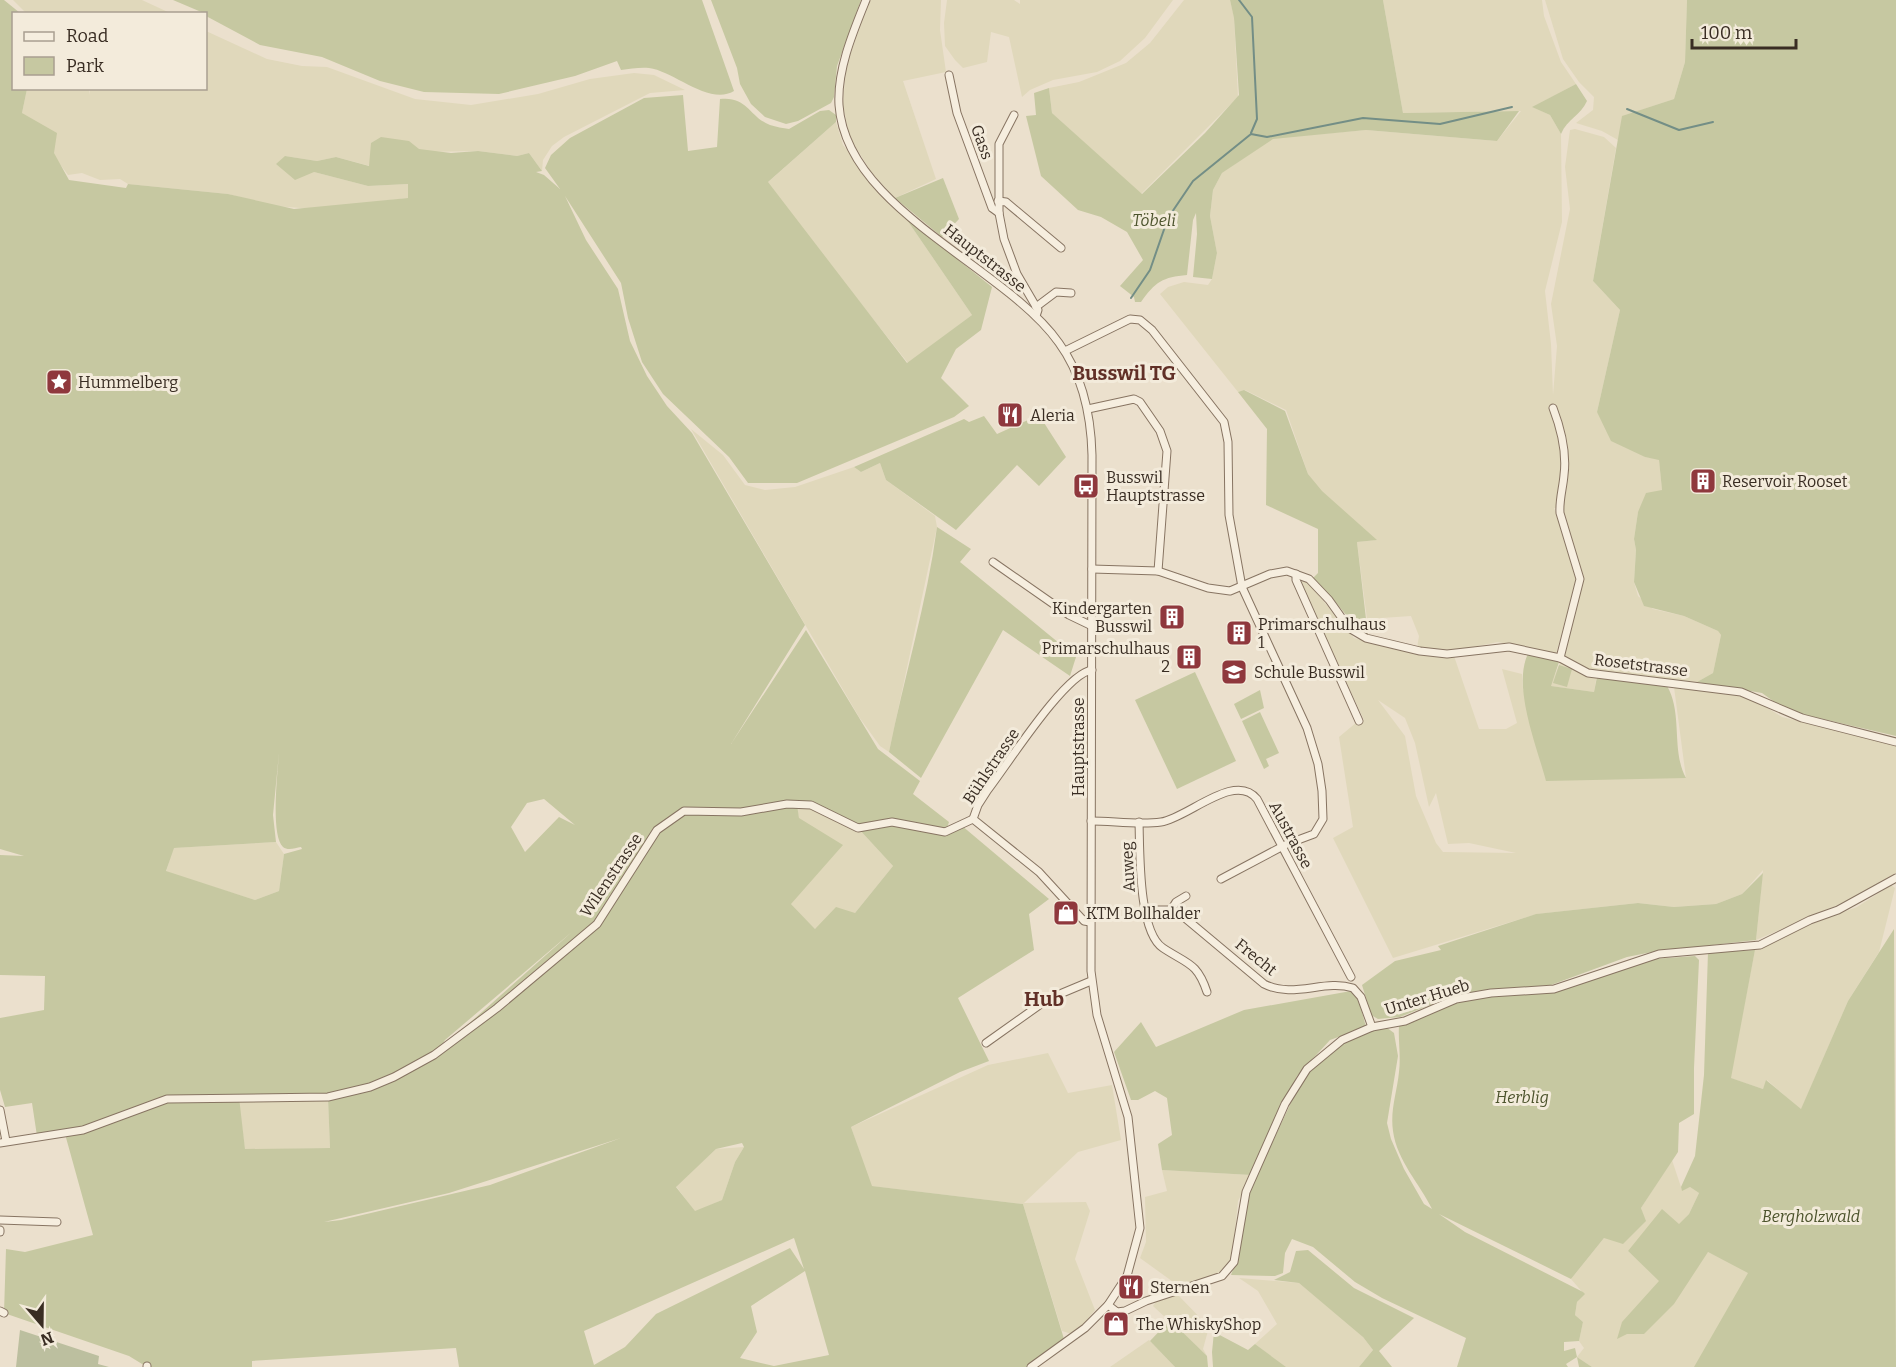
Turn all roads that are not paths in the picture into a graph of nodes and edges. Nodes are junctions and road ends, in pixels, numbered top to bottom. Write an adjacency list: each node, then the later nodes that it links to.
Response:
1 (866, 0): 9 (street, Hauptstrasse)
2 (949, 75): 5 (street, Gass)
3 (1014, 115): 4 (street)
4 (998, 201): 5 (street); 6 (street)
5 (999, 213): 8 (street)
6 (1060, 248)
7 (1071, 293): 8 (street)
8 (1036, 307): 9 (street)
9 (1036, 316): 10 (street, Hauptstrasse)
10 (1065, 351): 12 (street, Hauptstrasse); 17 (street)
11 (1552, 408): 19 (street)
12 (1088, 409): 14 (street, Hauptstrasse); 15 (street)
13 (993, 562): 18 (street)
14 (1092, 569): 15 (street); 18 (street, Hauptstrasse)
15 (1158, 571): 17 (street)
16 (1296, 573): 17 (street); 19 (street, Rosetstrasse); 21 (street)
17 (1242, 587): 26 (street)
18 (1092, 626): 20 (street, Hauptstrasse)
19 (1560, 658): 22 (street, Rosetstrasse)
20 (1092, 670): 23 (street, Bühlstrasse); 24 (street, Hauptstrasse)
21 (1359, 721)
22 (1896, 742)
23 (973, 819): 32 (street, Bühlstrasse); 39 (street, Wilenstrasse)
24 (1091, 821): 25 (street, Austrasse); 32 (street, Hauptstrasse)
25 (1139, 822): 26 (street, Austrasse); 30 (street, Auweg)
26 (1283, 847): 28 (street); 33 (street, Austrasse)
27 (1896, 878): 36 (street, Unter Hueb)
28 (1221, 879)
29 (1186, 896): 31 (street)
30 (1145, 910): 31 (street); 35 (street, Auweg)
31 (1171, 910): 36 (street, Frecht)
32 (1090, 922): 34 (street, Hauptstrasse)
33 (1351, 977)
34 (1091, 981): 37 (street); 42 (street, Hauptstrasse)
35 (1207, 992)
36 (1372, 1027): 42 (street, Unter Hueb)
37 (986, 1043)
38 (0, 1110): 39 (street)
39 (3, 1142)
40 (0, 1220): 41 (street)
41 (57, 1222)
42 (1108, 1305): 43 (street, Hauptstrasse)
43 (1031, 1367)

